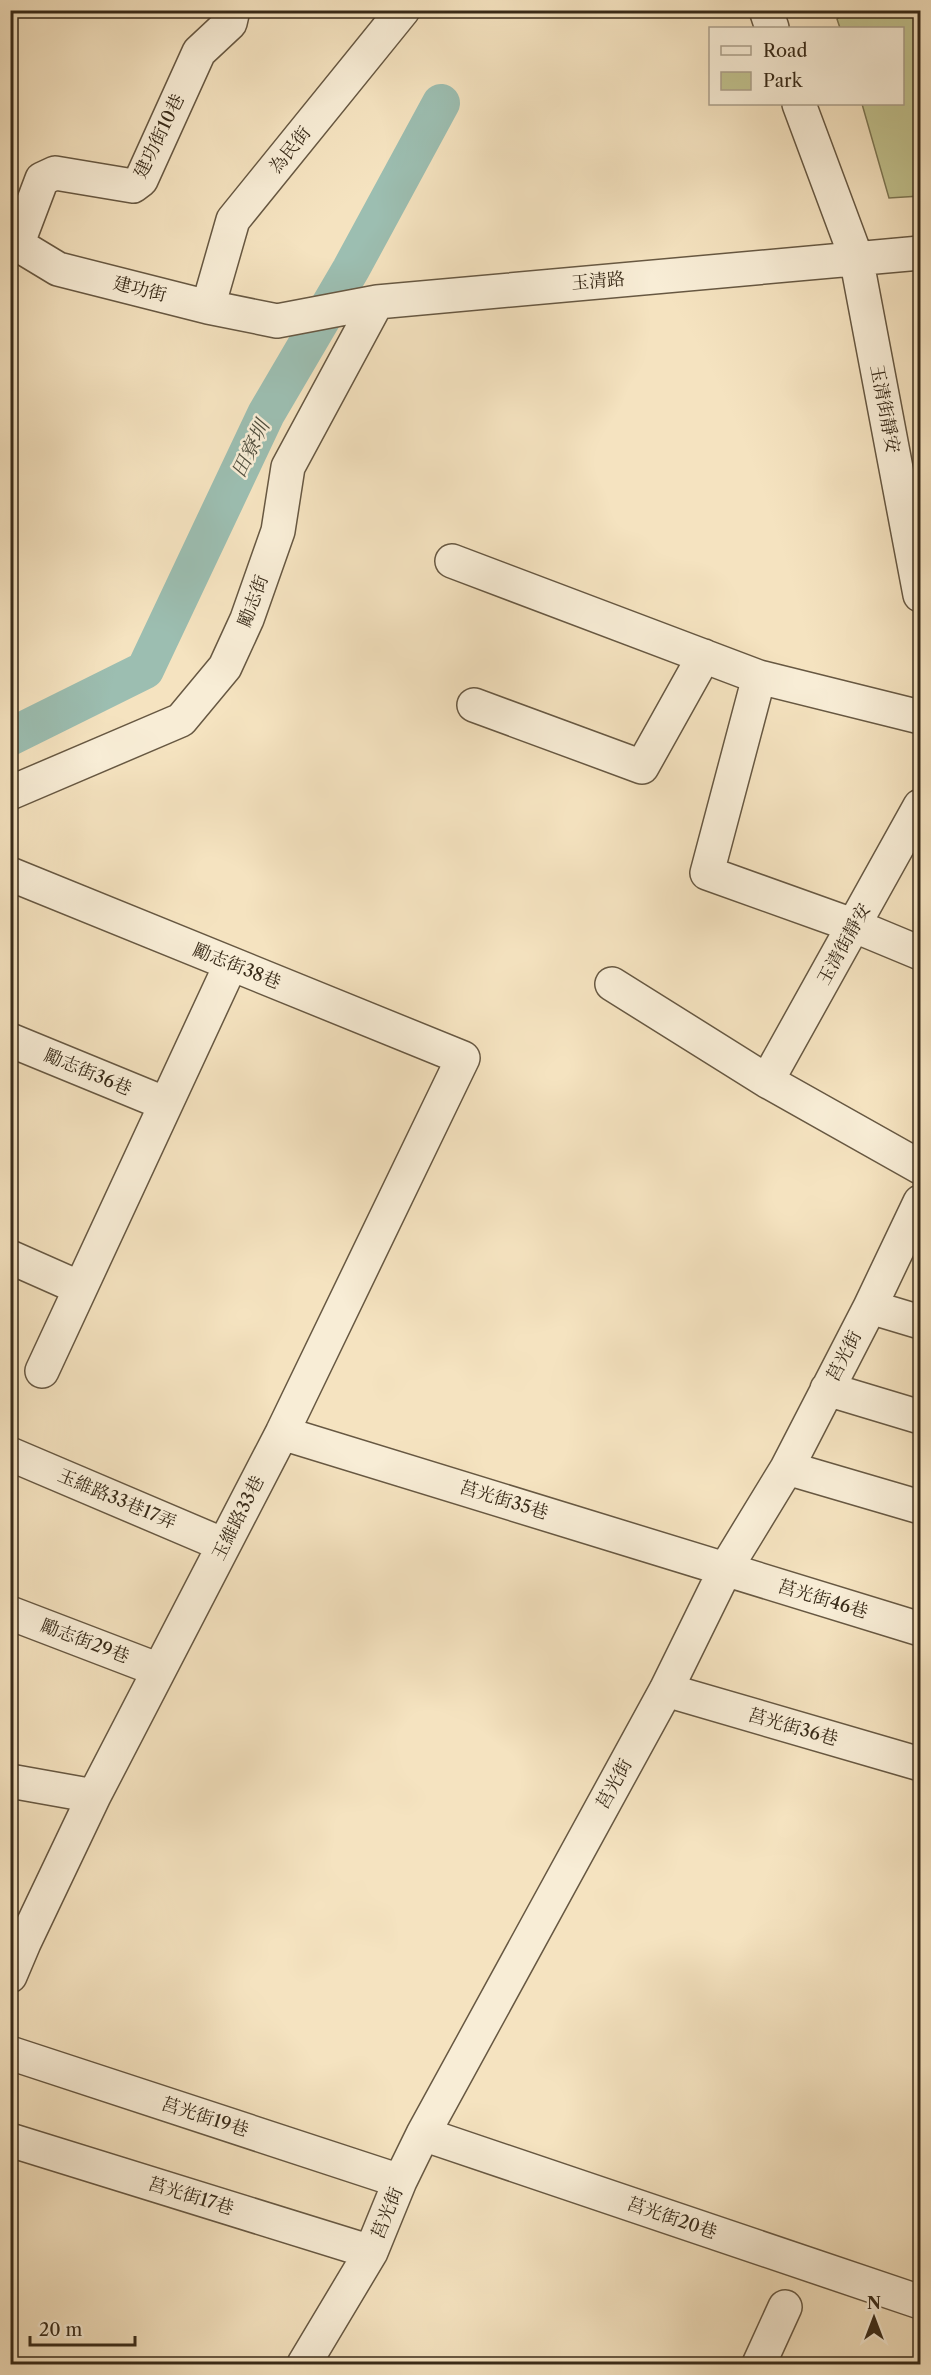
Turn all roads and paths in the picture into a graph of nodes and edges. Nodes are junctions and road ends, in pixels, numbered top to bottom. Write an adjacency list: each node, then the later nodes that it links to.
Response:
1 (233, 10): 6 (street, 建功街10巷)
2 (403, 10): 10 (street, 為民街)
3 (766, 10): 4 (street)
4 (772, 27)
5 (799, 105): 8 (street, 玉清街靜安)
6 (14, 242): 10 (street, 建功街)
7 (921, 253): 8 (street, 玉清路)
8 (856, 257): 9 (street, 玉清路); 12 (street, 玉清街靜安)
9 (377, 302): 11 (street, 玉清路); 19 (street, 勵志街)
10 (208, 307): 11 (street, 建功街)
11 (277, 321)
12 (915, 530): 14 (street, 玉清街靜安)
13 (452, 561): 15 (street)
14 (921, 595)
15 (704, 656): 16 (street); 17 (street)
16 (759, 677): 18 (street); 22 (street)
17 (474, 705)
18 (921, 717)
19 (10, 793)
20 (921, 806): 22 (street, 玉清街靜安)
21 (10, 874): 24 (street, 勵志街38巷)
22 (855, 926): 23 (street); 28 (street, 玉清街靜安)
23 (921, 953)
24 (231, 964): 27 (street, 勵志街38巷); 29 (street)
25 (612, 984): 28 (street)
26 (10, 1040): 29 (street, 勵志街36巷)
27 (463, 1058): 39 (street, 玉維路33巷)
28 (767, 1081): 30 (street)
29 (166, 1104): 33 (street)
30 (921, 1167)
31 (921, 1202): 34 (street, 莒光街)
32 (10, 1257): 33 (street)
33 (80, 1288): 36 (street)
34 (870, 1307): 35 (street); 37 (street, 莒光街)
35 (921, 1322)
36 (42, 1371)
37 (827, 1389): 38 (street); 41 (street, 莒光街)
38 (921, 1417)
39 (282, 1432): 43 (street, 玉維路33巷); 44 (street, 莒光街35巷)
40 (10, 1454): 43 (street, 玉維路33巷17弄)
41 (787, 1468): 42 (street); 44 (street, 莒光街)
42 (921, 1507)
43 (224, 1545): 47 (street, 玉維路33巷)
44 (726, 1568): 46 (street, 莒光街46巷); 48 (street, 莒光街)
45 (10, 1613): 47 (street, 勵志街29巷)
46 (921, 1629)
47 (159, 1670): 51 (street, 玉維路33巷)
48 (666, 1690): 49 (street, 莒光街36巷); 55 (street, 莒光街)
49 (921, 1764)
50 (10, 1781): 51 (street)
51 (94, 1796): 52 (street, 玉維路33巷)
52 (17, 1941): 53 (street, 玉維路33巷)
53 (10, 1976)
54 (10, 2053): 57 (street, 莒光街19巷)
55 (423, 2134): 57 (street, 莒光街); 59 (street, 莒光街20巷)
56 (10, 2140): 58 (street, 莒光街17巷)
57 (400, 2181): 58 (street, 莒光街)
58 (370, 2252): 61 (street, 莒光街)
59 (921, 2302)
60 (785, 2307): 62 (street)
61 (304, 2364)
62 (759, 2364)

